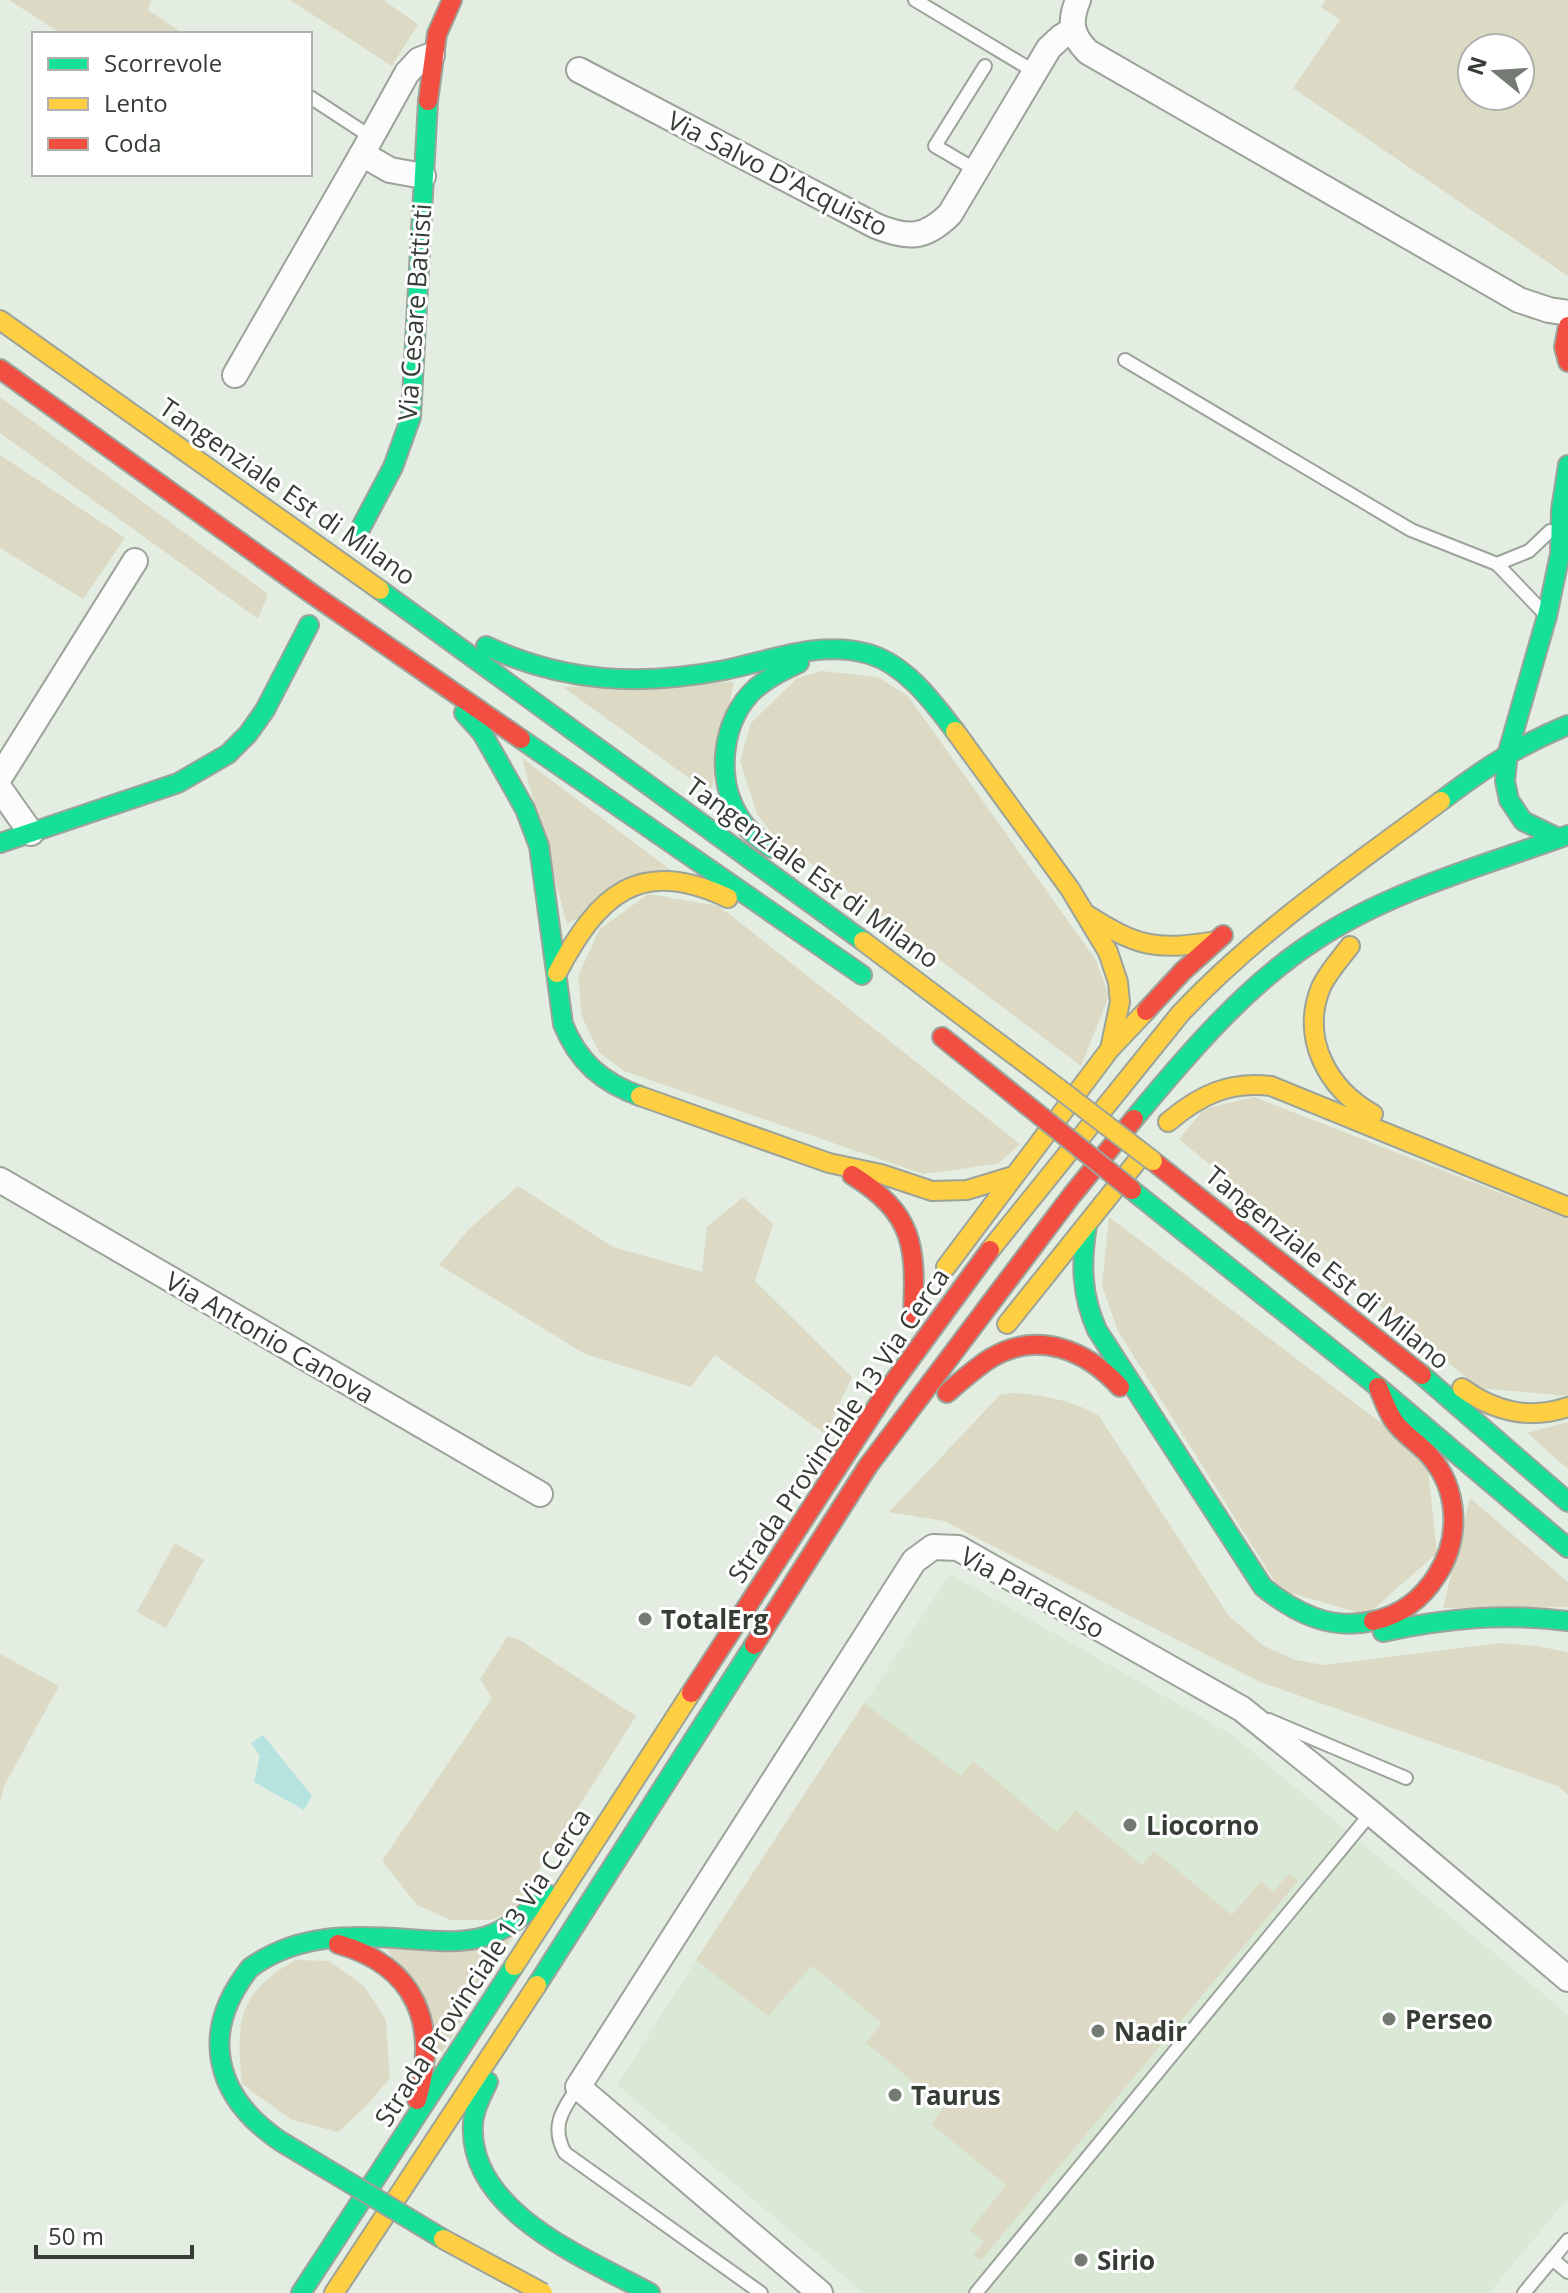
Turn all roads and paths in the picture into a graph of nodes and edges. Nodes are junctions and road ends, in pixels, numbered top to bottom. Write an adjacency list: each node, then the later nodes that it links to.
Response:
1 (915, 0): 8 (lane)
2 (1078, 0): 4 (street)
3 (442, 4): 5 (main road, Via Cesare Battisti)
4 (1072, 30): 8 (street, Via Salvo D'Acquisto); 13 (street)
5 (432, 55): 10 (street); 12 (main road, Via Cesare Battisti)
6 (985, 66): 11 (lane)
7 (579, 70): 11 (street, Via Salvo D'Acquisto)
8 (1035, 72): 11 (street, Via Salvo D'Acquisto)
9 (312, 99): 10 (lane)
10 (366, 145): 12 (street, Via Cesare Battisti); 19 (street)
11 (976, 170)
12 (423, 176): 22 (main road, Via Cesare Battisti)
13 (1519, 300): 14 (street); 16 (street)
14 (1568, 313)
15 (0, 320): 28 (main road, Tangenziale Est di Milano)
16 (1567, 345)
17 (1125, 360): 25 (lane)
18 (0, 369): 27 (main road)
19 (235, 375)
20 (1568, 465): 21 (main road)
21 (1561, 510): 23 (main road); 25 (lane)
22 (358, 533)
23 (1560, 554): 26 (main road); 29 (main road)
24 (135, 561): 34 (street)
25 (1497, 564): 29 (lane)
26 (1568, 586)
27 (308, 591): 49 (main road); 50 (main road)
28 (399, 601): 31 (main road); 45 (main road, Tangenziale Est di Milano)
29 (1547, 616): 33 (main road)
30 (309, 625): 36 (main road)
31 (822, 651): 41 (main road); 43 (main road)
32 (1568, 725): 33 (main road, Strada Provinciale 13 Via Cerca)
33 (1508, 752): 37 (main road); 38 (main road, Strada Provinciale 13 Via Cerca)
34 (0, 777)
35 (0, 789): 36 (street)
36 (31, 833): 39 (main road)
37 (1563, 837): 72 (main road, Strada Provinciale 13 Via Cerca)
38 (1392, 838): 40 (main road); 70 (main road, Strada Provinciale 13 Via Cerca)
39 (0, 843)
40 (1326, 862)
41 (789, 863)
42 (811, 881): 45 (main road)
43 (1086, 914): 47 (main road); 54 (main road)
44 (1238, 923): 47 (main road)
45 (851, 931): 63 (main road, Tangenziale Est di Milano, bridge)
46 (1366, 936): 48 (main road)
47 (1216, 941): 54 (main road)
48 (1350, 946): 51 (main road); 60 (main road)
49 (857, 971): 50 (main road); 52 (main road)
50 (557, 973): 57 (main road)
51 (1301, 981)
52 (880, 989)
53 (927, 1026): 65 (main road, bridge)
54 (1110, 1049): 58 (main road)
55 (1201, 1081): 56 (main road)
56 (1168, 1122): 61 (main road); 62 (main road)
57 (829, 1163): 58 (main road); 58 (main road)
58 (1013, 1176)
59 (0, 1180): 68 (street, Via Antonio Canova)
60 (1568, 1193)
61 (1568, 1207)
62 (1087, 1225): 65 (main road); 66 (main road)
63 (1342, 1311): 67 (main road); 69 (main road, Tangenziale Est di Milano)
64 (882, 1366): 70 (main road)
65 (1378, 1387): 71 (main road)
66 (947, 1393): 72 (main road); 73 (main road)
67 (1568, 1407)
68 (540, 1494)
69 (1568, 1502)
70 (800, 1523): 77 (main road, Strada Provinciale 13 Via Cerca)
71 (1568, 1548)
72 (790, 1589): 80 (main road, Strada Provinciale 13 Via Cerca)
73 (1568, 1621)
74 (1242, 1709): 75 (lane); 76 (street, Via Paracelso); 81 (street, Via Paracelso)
75 (1406, 1778)
76 (1371, 1813): 79 (street, Via Paracelso); 92 (lane)
77 (584, 1859): 78 (main road); 82 (main road, Strada Provinciale 13 Via Cerca)
78 (316, 1939): 82 (main road); 89 (main road, bridge)
79 (1568, 1979)
80 (525, 2004): 88 (main road, Strada Provinciale 13 Via Cerca); 90 (main road)
81 (578, 2087): 86 (street); 91 (lane)
82 (394, 2150): 87 (main road, Strada Provinciale 13 Via Cerca)
83 (1568, 2240): 84 (lane)
84 (1552, 2259): 85 (lane); 93 (lane)
85 (1568, 2272)
86 (809, 2290)
87 (301, 2293)
88 (334, 2293)
89 (543, 2293)
90 (650, 2293)
91 (761, 2293)
92 (976, 2293)
93 (1524, 2293)

